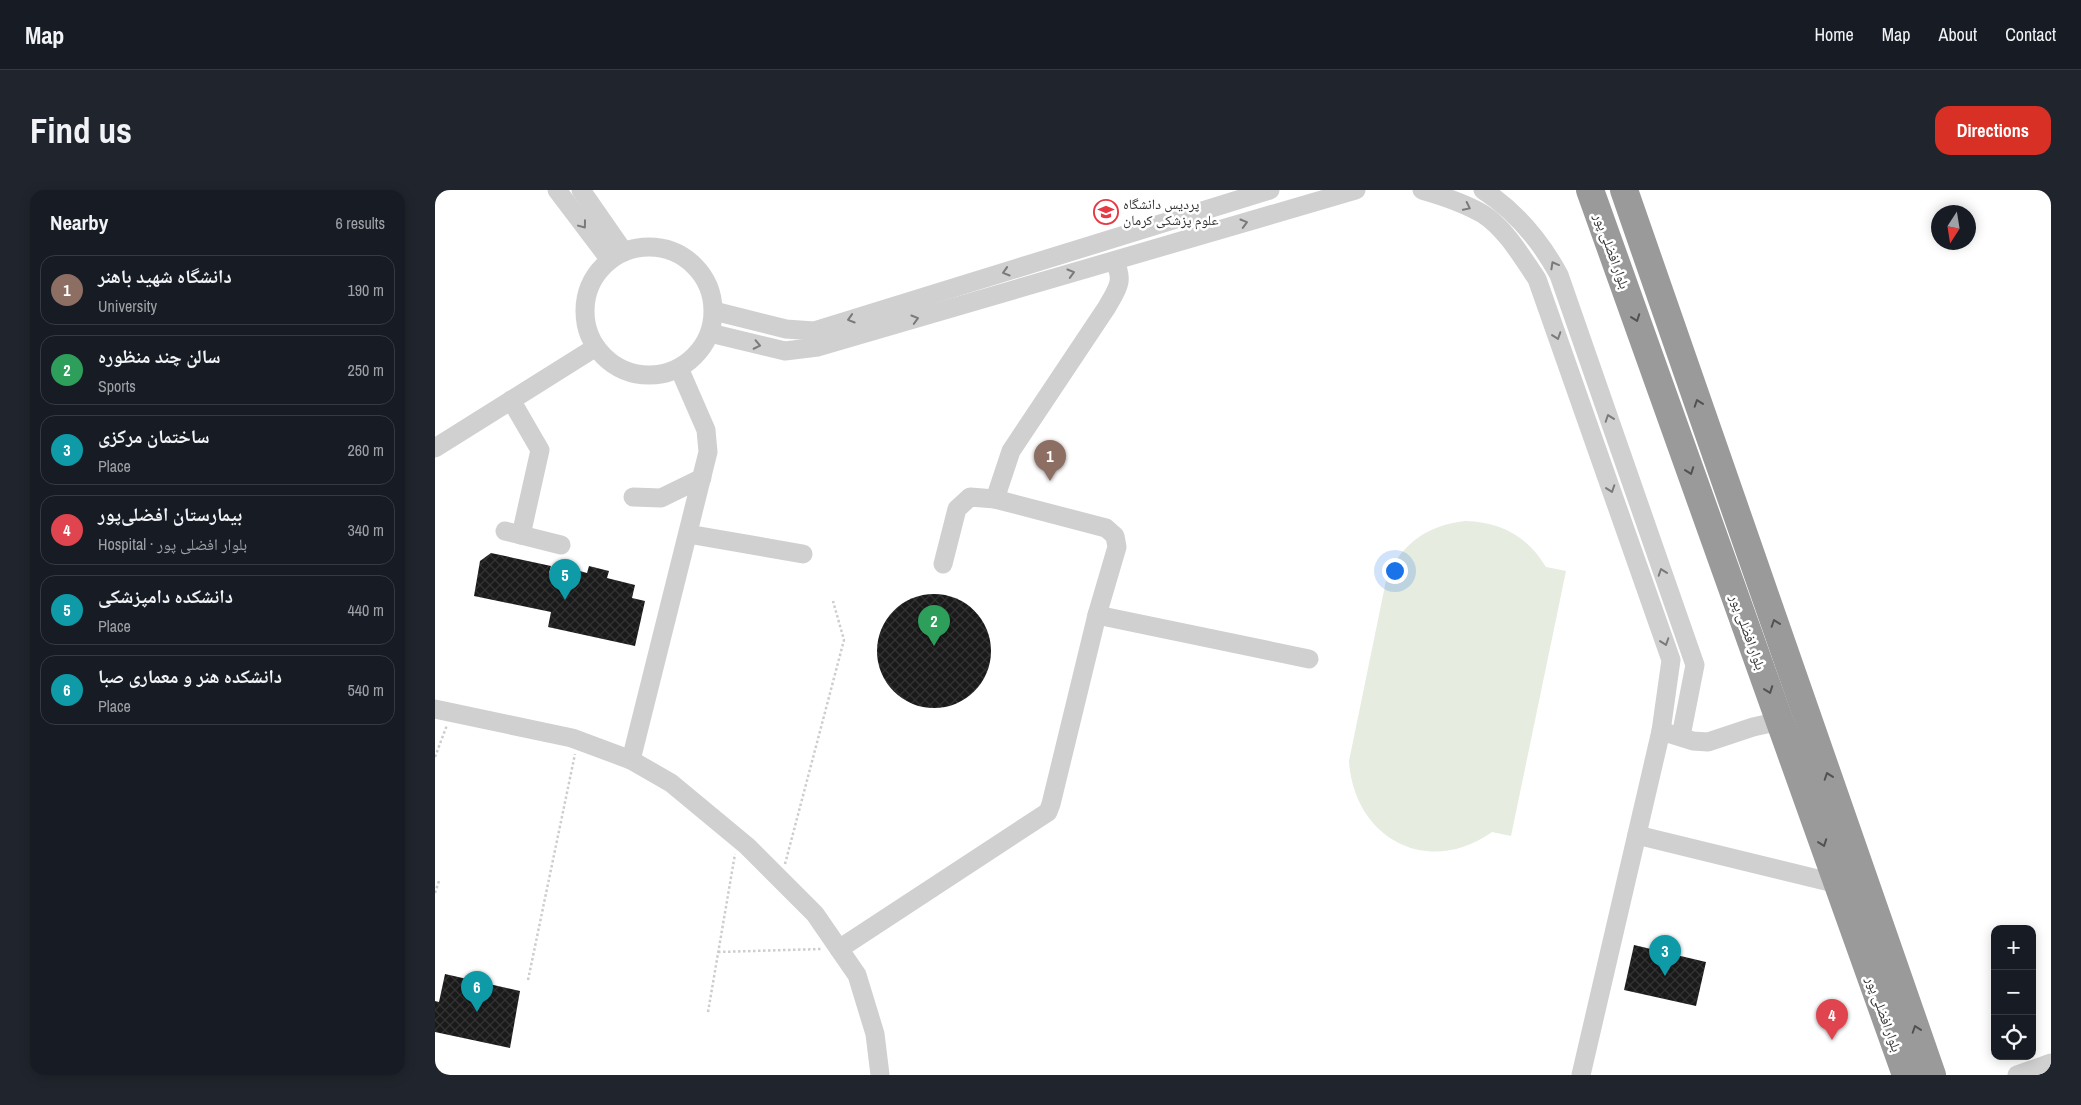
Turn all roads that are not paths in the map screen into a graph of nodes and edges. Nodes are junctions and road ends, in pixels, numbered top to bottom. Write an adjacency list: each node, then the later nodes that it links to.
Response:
1 (557, 190): 11 (lane, one-way to 11)
2 (581, 190): 11 (lane)
3 (1270, 190): 9 (lane)
4 (1356, 190): 10 (lane, one-way to 4)
5 (1422, 190): 30 (lane, one-way to 30)
6 (1483, 190): 31 (lane, one-way to 6)
7 (1590, 190): 29 (highway, بلوار افضلی پور, one-way to 29)
8 (1624, 190): 40 (highway, بلوار افضلی پور, one-way to 8)
9 (1187, 216): 10 (lane); 13 (lane, one-way to 13)
10 (1194, 238): 12 (lane)
11 (617, 256): 13 (lane); 15 (lane)
12 (1113, 261): 14 (lane, one-way to 12); 21 (lane)
13 (714, 311): 14 (lane)
14 (710, 333): 16 (lane)
15 (596, 347): 16 (lane); 17 (lane)
16 (679, 368): 19 (lane)
17 (511, 400): 18 (lane); 23 (lane)
18 (435, 448)
19 (701, 478): 20 (lane); 22 (lane)
20 (633, 497)
21 (995, 499): 25 (lane); 26 (lane)
22 (688, 534): 24 (lane); 32 (lane)
23 (561, 545)
24 (803, 554)
25 (943, 564)
26 (1097, 616): 27 (lane); 35 (lane)
27 (1309, 659)
28 (443, 711): 32 (lane)
29 (1780, 721): 31 (lane); 34 (highway, بلوار افضلی پور, one-way to 34)
30 (1661, 731): 31 (lane); 33 (lane)
31 (1681, 736)
32 (631, 760): 35 (lane)
33 (1637, 835): 34 (lane); 38 (lane)
34 (1838, 884): 39 (highway, بلوار افضلی پور)
35 (839, 949): 37 (lane)
36 (2051, 1063): 41 (lane)
37 (880, 1075)
38 (1581, 1075)
39 (1906, 1075)
40 (1933, 1075)
41 (2017, 1075)

